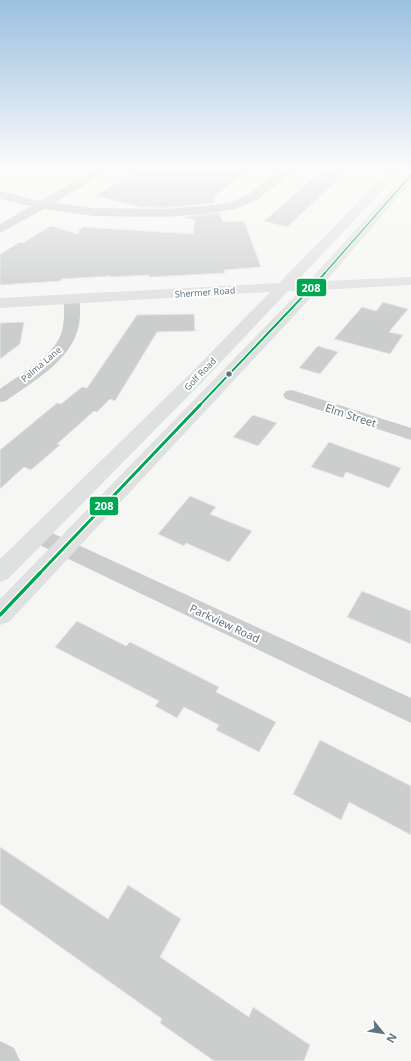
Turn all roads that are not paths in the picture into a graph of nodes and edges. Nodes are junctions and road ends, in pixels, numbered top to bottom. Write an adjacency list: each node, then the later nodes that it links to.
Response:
1 (17, 220): 4 (street)
2 (348, 220): 7 (main road, Golf Road)
3 (372, 220): 6 (main road, Golf Road)
4 (0, 230)
5 (411, 281): 6 (main road, Shermer Road)
6 (314, 285): 7 (main road, Shermer Road); 14 (main road, Golf Road)
7 (283, 287): 8 (main road, Shermer Road); 13 (main road, Golf Road)
8 (72, 300): 9 (main road, Shermer Road); 11 (street, Palma Lane)
9 (0, 303)
10 (292, 395): 12 (street, Elm Street)
11 (0, 396)
12 (411, 434)
13 (39, 535): 14 (street, Parkview Road); 15 (main road, Golf Road)
14 (65, 547): 16 (main road, Golf Road); 17 (street, Parkview Road)
15 (0, 573)
16 (0, 615)
17 (411, 711)

